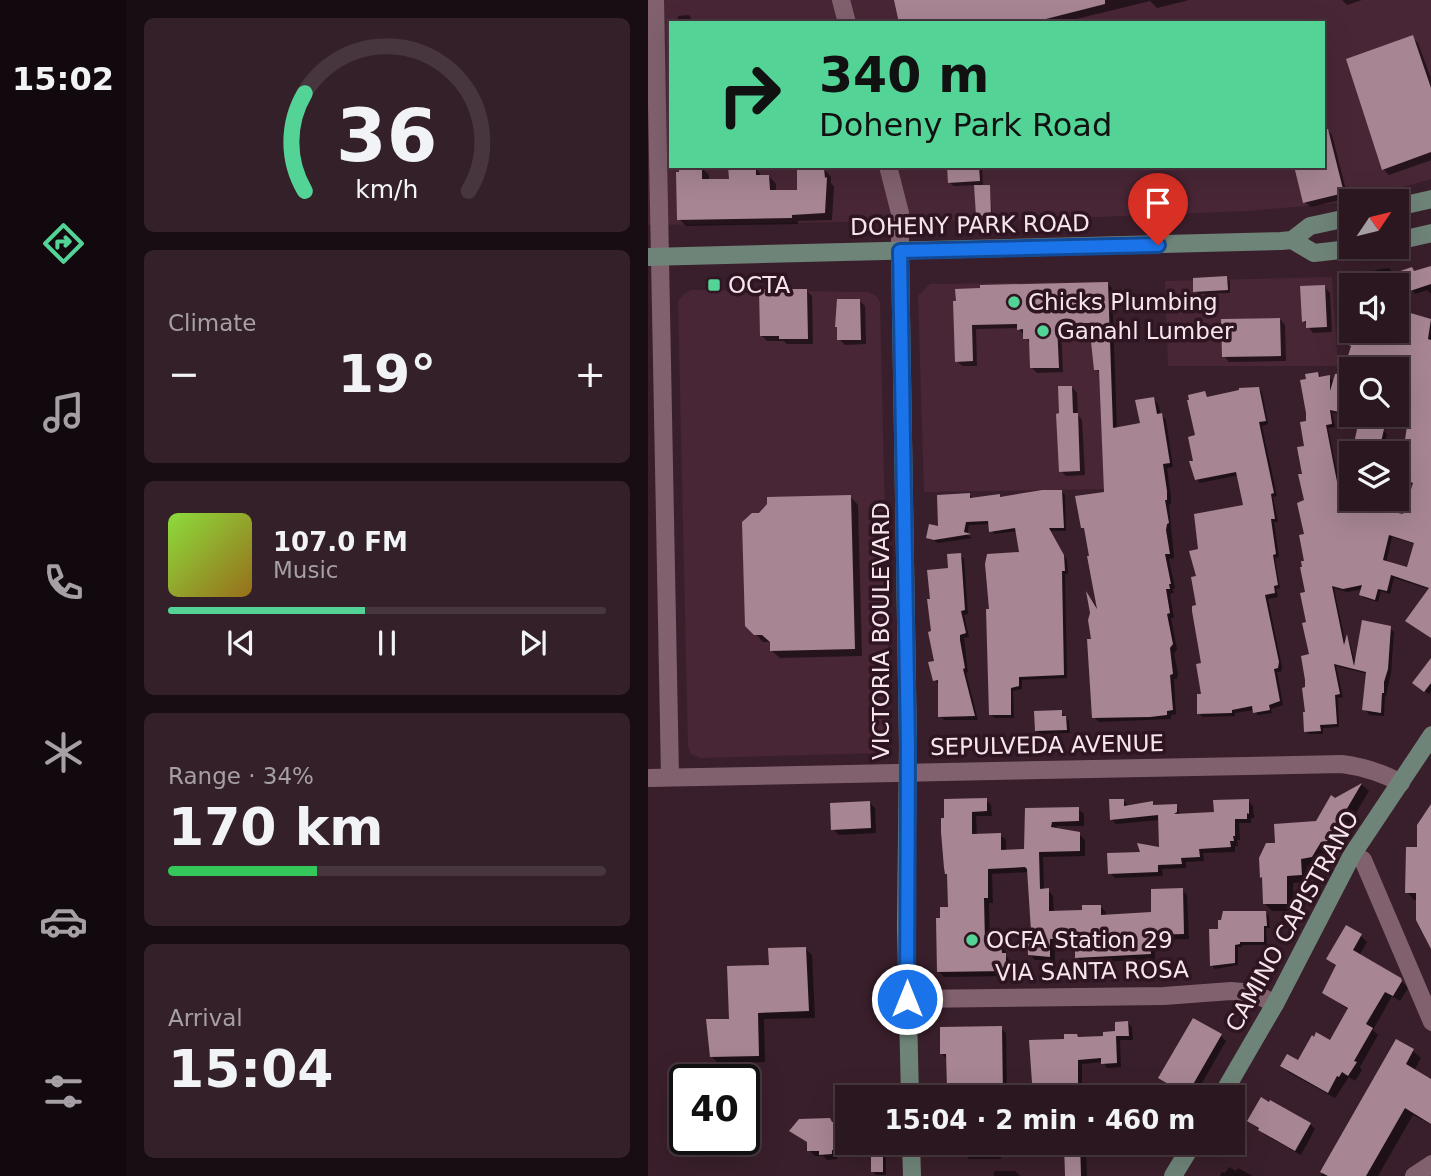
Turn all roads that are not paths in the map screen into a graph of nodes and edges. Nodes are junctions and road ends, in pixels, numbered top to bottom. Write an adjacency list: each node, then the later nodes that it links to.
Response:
1 (655, 0): 13 (street)
2 (841, 0): 3 (street)
3 (846, 21)
4 (889, 168): 12 (street, VICTORIA BOULEVARD)
5 (1431, 199): 6 (main road)
6 (1409, 204)
7 (1339, 220): 10 (main road, DOHENY PARK ROAD)
8 (1431, 235): 9 (main road)
9 (1409, 238)
10 (1292, 240): 11 (main road, DOHENY PARK ROAD); 12 (main road, DOHENY PARK ROAD)
11 (1339, 250)
12 (900, 251): 13 (main road, DOHENY PARK ROAD); 15 (main road, VICTORIA BOULEVARD)
13 (654, 256): 16 (street)
14 (1431, 735): 18 (main road, CAMINO CAPISTRANO)
15 (906, 773): 16 (street, SEPULVEDA AVENUE); 18 (street, SEPULVEDA AVENUE); 20 (main road, VICTORIA BOULEVARD)
16 (670, 777): 17 (street, SEPULVEDA AVENUE)
17 (648, 778)
18 (1401, 783): 19 (main road, CAMINO CAPISTRANO)
19 (1352, 855): 21 (main road, CAMINO CAPISTRANO); 22 (street)
20 (907, 999): 21 (street, VIA SANTA ROSA); 23 (main road, VICTORIA BOULEVARD)
21 (1275, 1004): 24 (main road, CAMINO CAPISTRANO)
22 (1431, 1022)
23 (910, 1085)
24 (1228, 1085)
25 (911, 1155): 28 (main road)
26 (1186, 1155): 29 (main road)
27 (1431, 1164): 30 (street)
28 (912, 1176)
29 (1173, 1176)
30 (1414, 1176)

